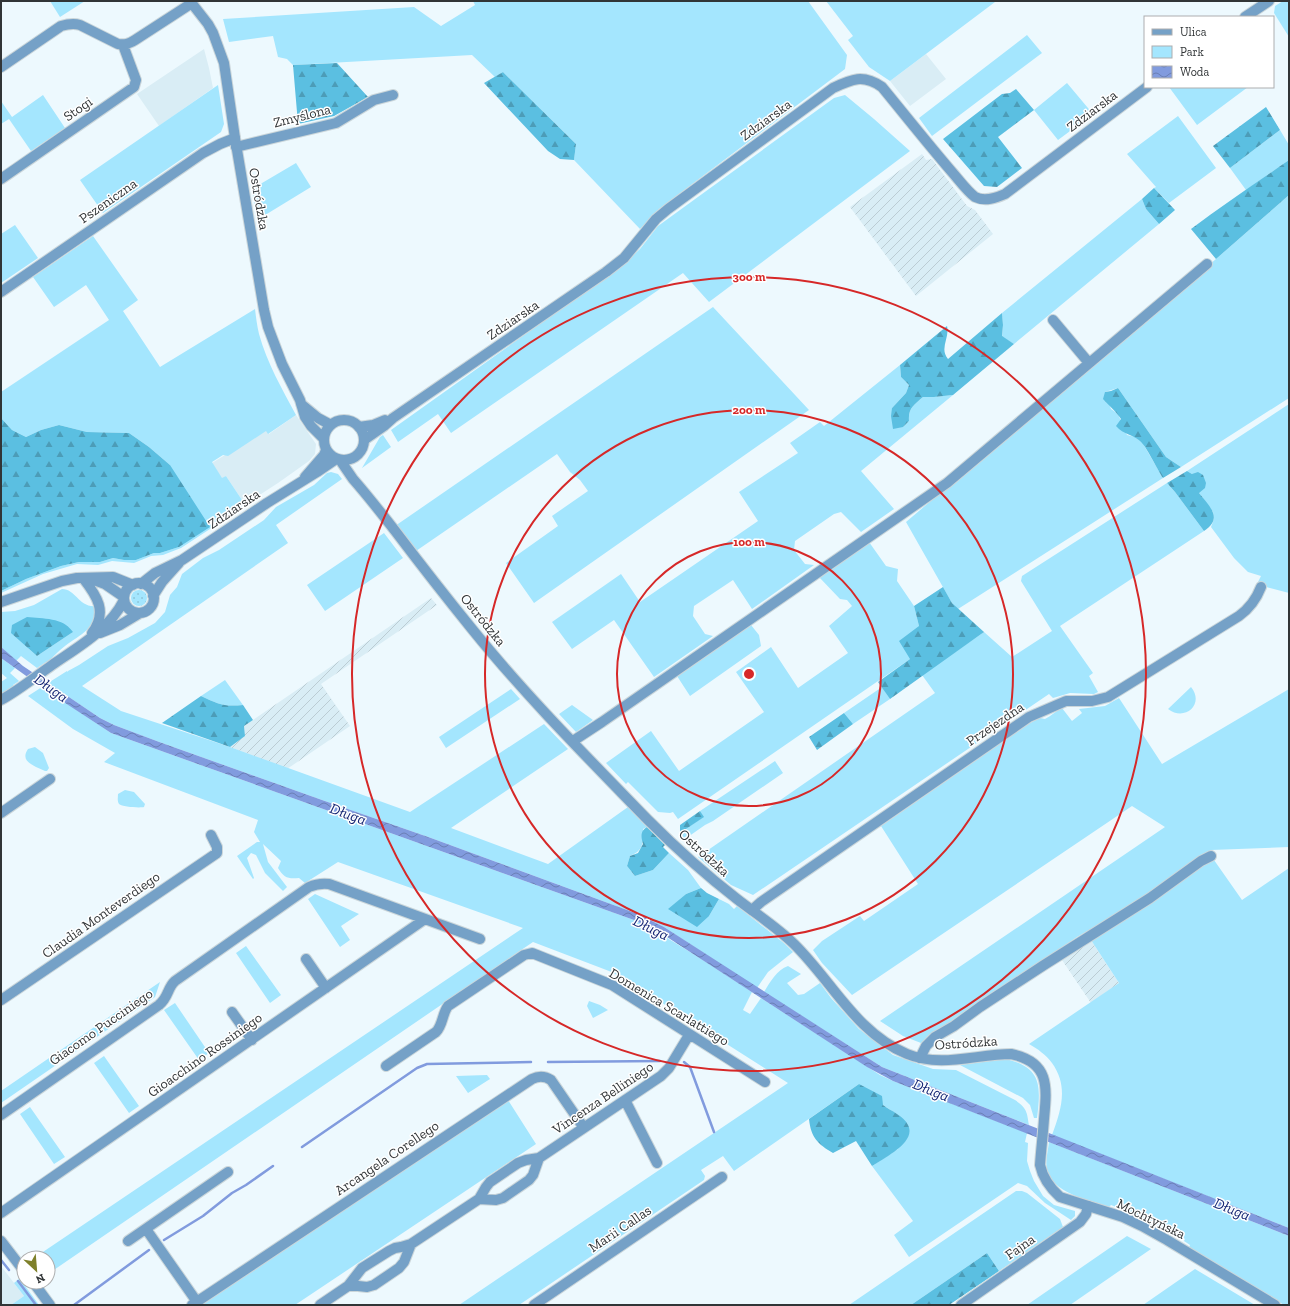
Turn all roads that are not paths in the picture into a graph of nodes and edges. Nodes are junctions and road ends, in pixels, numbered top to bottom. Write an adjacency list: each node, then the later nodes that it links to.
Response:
1 (1269, 1): 3 (street)
2 (191, 2): 4 (street); 8 (street, Ostródzka)
3 (1246, 16)
4 (123, 45): 5 (street); 9 (street, Stogi)
5 (1, 67)
6 (1146, 88): 15 (street, Zdziarska)
7 (394, 94): 8 (street, Zmyślona)
8 (235, 142): 11 (street, Pszeniczna); 14 (street, Ostródzka)
9 (1, 180)
10 (1207, 264): 13 (street)
11 (1, 292)
12 (1053, 320): 13 (street)
13 (1090, 363): 37 (street)
14 (301, 404): 16 (street, Ostródzka); 18 (street, Ostródzka)
15 (393, 418): 17 (street, Zdziarska); 19 (street, Zdziarska)
16 (331, 425): 17 (street); 18 (street)
17 (359, 427): 19 (street)
18 (324, 438): 20 (street)
19 (364, 440): 21 (street)
20 (326, 450): 22 (street); 23 (street, Zdziarska)
21 (354, 457): 22 (street); 24 (street, Ostródzka)
22 (338, 459): 23 (street, Zdziarska); 24 (street, Ostródzka)
23 (301, 481): 25 (street, Zdziarska)
24 (361, 488): 37 (street, Ostródzka)
25 (182, 560): 26 (street, Zdziarska); 31 (street, Zdziarska)
26 (155, 573): 28 (street); 29 (street, Zdziarska)
27 (86, 578): 28 (street); 32 (street); 33 (street); 35 (street)
28 (117, 578): 29 (street)
29 (137, 584): 31 (street); 32 (street)
30 (1261, 587): 42 (street, Przejezdna)
31 (153, 596): 34 (street)
32 (124, 598): 34 (street); 35 (street)
33 (1, 602)
34 (140, 613): 35 (street)
35 (90, 638): 36 (street)
36 (1, 700)
37 (573, 741): 42 (street, Ostródzka)
38 (50, 779): 39 (street)
39 (1, 813)
40 (211, 835): 47 (street, Claudia Monteverdiego)
41 (1211, 856): 51 (street)
42 (752, 910): 51 (street, Ostródzka)
43 (425, 919): 44 (street); 46 (street, Gioacchino Rossiniego); 55 (street, Giacomo Pucciniego)
44 (480, 939)
45 (306, 959): 46 (street)
46 (326, 988): 50 (street, Gioacchino Rossiniego)
47 (1, 1000)
48 (232, 1012): 50 (street)
49 (689, 1034): 52 (street, Domenica Scarlattiego); 53 (street, Domenica Scarlattiego); 54 (street, Vincenza Belliniego)
50 (252, 1040): 64 (street, Gioacchino Rossiniego)
51 (920, 1058): 57 (street, Ostródzka)
52 (386, 1066)
53 (765, 1082)
54 (625, 1100): 56 (street, Vincenza Belliniego); 59 (street)
55 (1, 1115)
56 (584, 1128): 58 (street, Vincenza Belliniego); 72 (street, Arcangela Corellego)
57 (1042, 1146): 63 (street, Mochtyńska)
58 (539, 1158): 62 (street, Vincenza Belliniego); 62 (street)
59 (657, 1163)
60 (228, 1172): 65 (street)
61 (722, 1177): 75 (street, Marii Callas)
62 (478, 1199): 68 (street, Vincenza Belliniego)
63 (1088, 1206): 76 (street, Fajna); 77 (street, Mochtyńska)
64 (1, 1213)
65 (146, 1229): 67 (street); 72 (street)
66 (1, 1240): 69 (street)
67 (128, 1241)
68 (411, 1244): 70 (street, Vincenza Belliniego); 70 (street)
69 (16, 1260)
70 (348, 1286): 74 (street, Vincenza Belliniego)
71 (39, 1290): 73 (street)
72 (195, 1304)
73 (50, 1305)
74 (320, 1305)
75 (534, 1305)
76 (960, 1305)
77 (1275, 1305)

